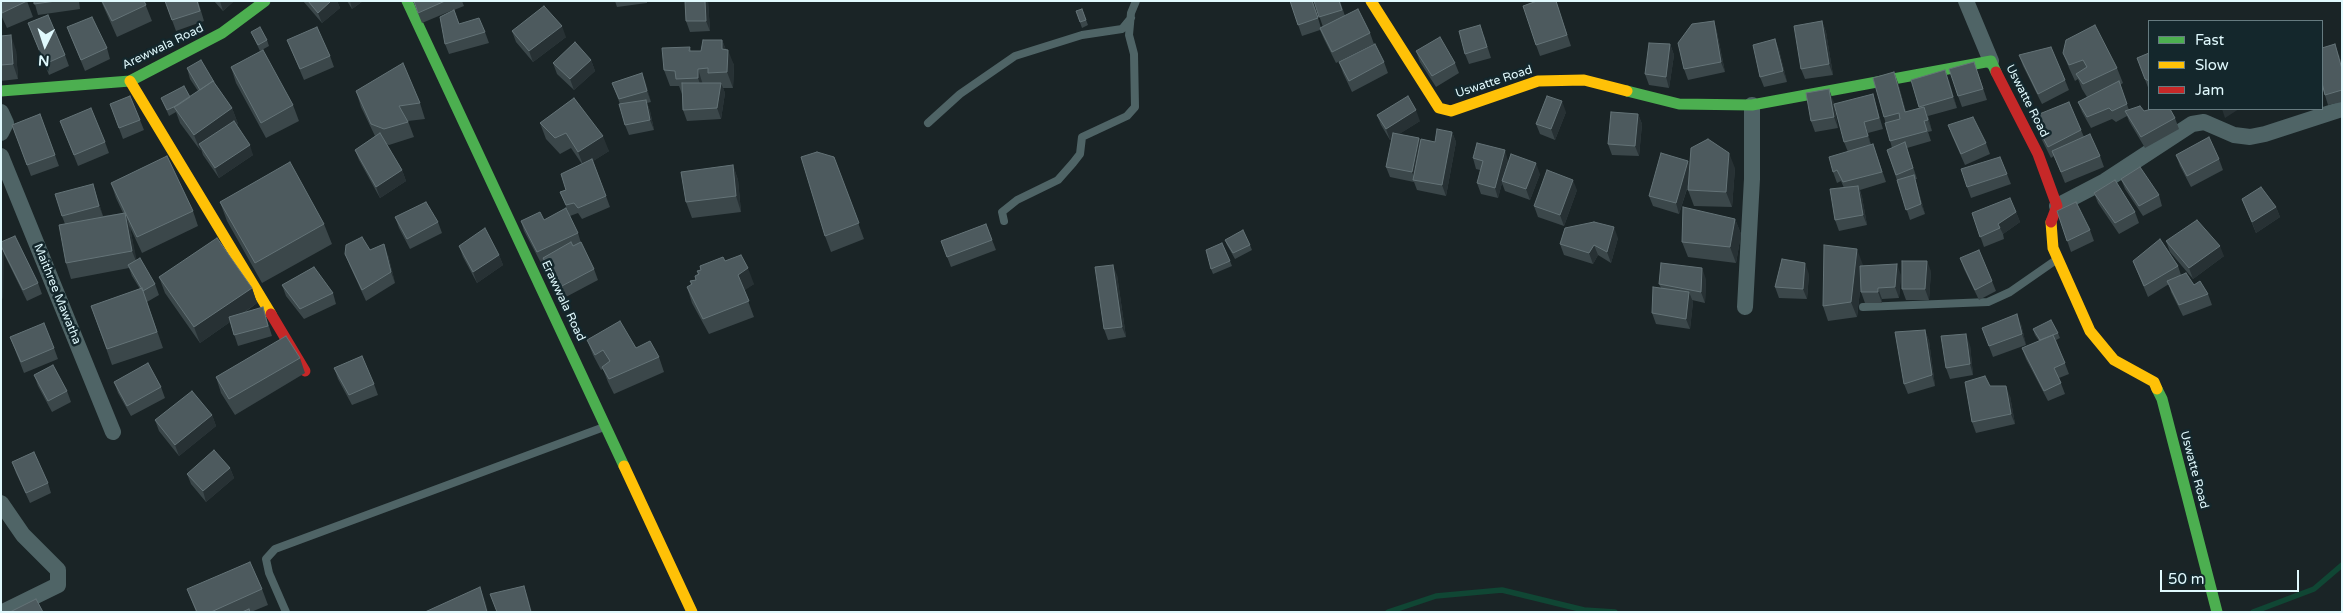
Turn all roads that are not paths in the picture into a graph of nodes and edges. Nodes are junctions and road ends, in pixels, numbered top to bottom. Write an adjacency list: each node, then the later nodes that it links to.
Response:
1 (265, 1): 8 (street, Arewwala Road)
2 (407, 1): 22 (street, Erawwala Road)
3 (1136, 1): 6 (lane)
4 (1371, 1): 10 (street, Uswatte Road)
5 (1966, 1): 7 (street)
6 (1131, 18): 13 (lane); 17 (lane)
7 (1991, 61): 10 (street, Uswatte Road); 16 (street, Uswatte Road)
8 (130, 81): 9 (street, Arewwala Road); 21 (street)
9 (1, 91)
10 (1752, 106): 19 (street)
11 (2342, 109): 16 (street)
12 (1, 112): 14 (street)
13 (928, 123)
14 (1, 134)
15 (1, 156): 23 (street, Maithree Mawatha)
16 (2057, 206): 18 (street, Uswatte Road)
17 (1004, 221)
18 (2058, 258): 20 (lane); 28 (street, Uswatte Road)
19 (1745, 307)
20 (1863, 307)
21 (305, 371)
22 (606, 426): 26 (lane); 27 (street, Erawwala Road)
23 (113, 432)
24 (1, 503): 25 (street)
25 (3, 612)
26 (286, 612)
27 (692, 612)
28 (2217, 612)

